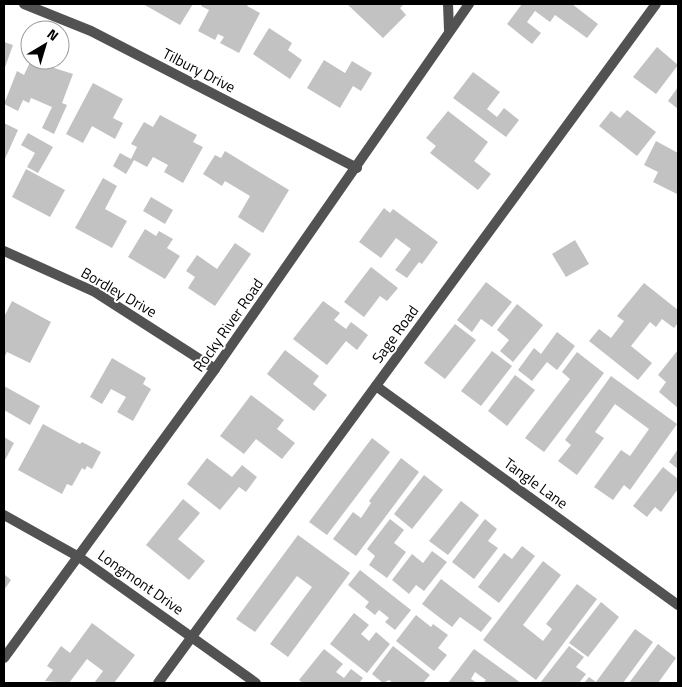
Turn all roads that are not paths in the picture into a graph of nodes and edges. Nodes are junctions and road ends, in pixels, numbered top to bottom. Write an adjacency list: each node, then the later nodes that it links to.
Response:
1 (24, 4): 6 (street, Tilbury Drive)
2 (448, 4): 5 (street)
3 (469, 4): 5 (street, Rocky River Road)
4 (656, 4): 9 (street, Sage Road)
5 (450, 30): 6 (street, Rocky River Road)
6 (357, 168): 8 (street, Rocky River Road)
7 (4, 251): 8 (street, Bordley Drive)
8 (215, 369): 11 (street, Rocky River Road)
9 (376, 386): 12 (street, Tangle Lane); 13 (street, Sage Road)
10 (4, 515): 11 (street, Longmont Drive)
11 (79, 557): 13 (street, Longmont Drive); 14 (street, Rocky River Road)
12 (678, 605)
13 (192, 636): 15 (street, Sage Road); 16 (street, Longmont Drive)
14 (4, 658)
15 (158, 683)
16 (256, 683)

